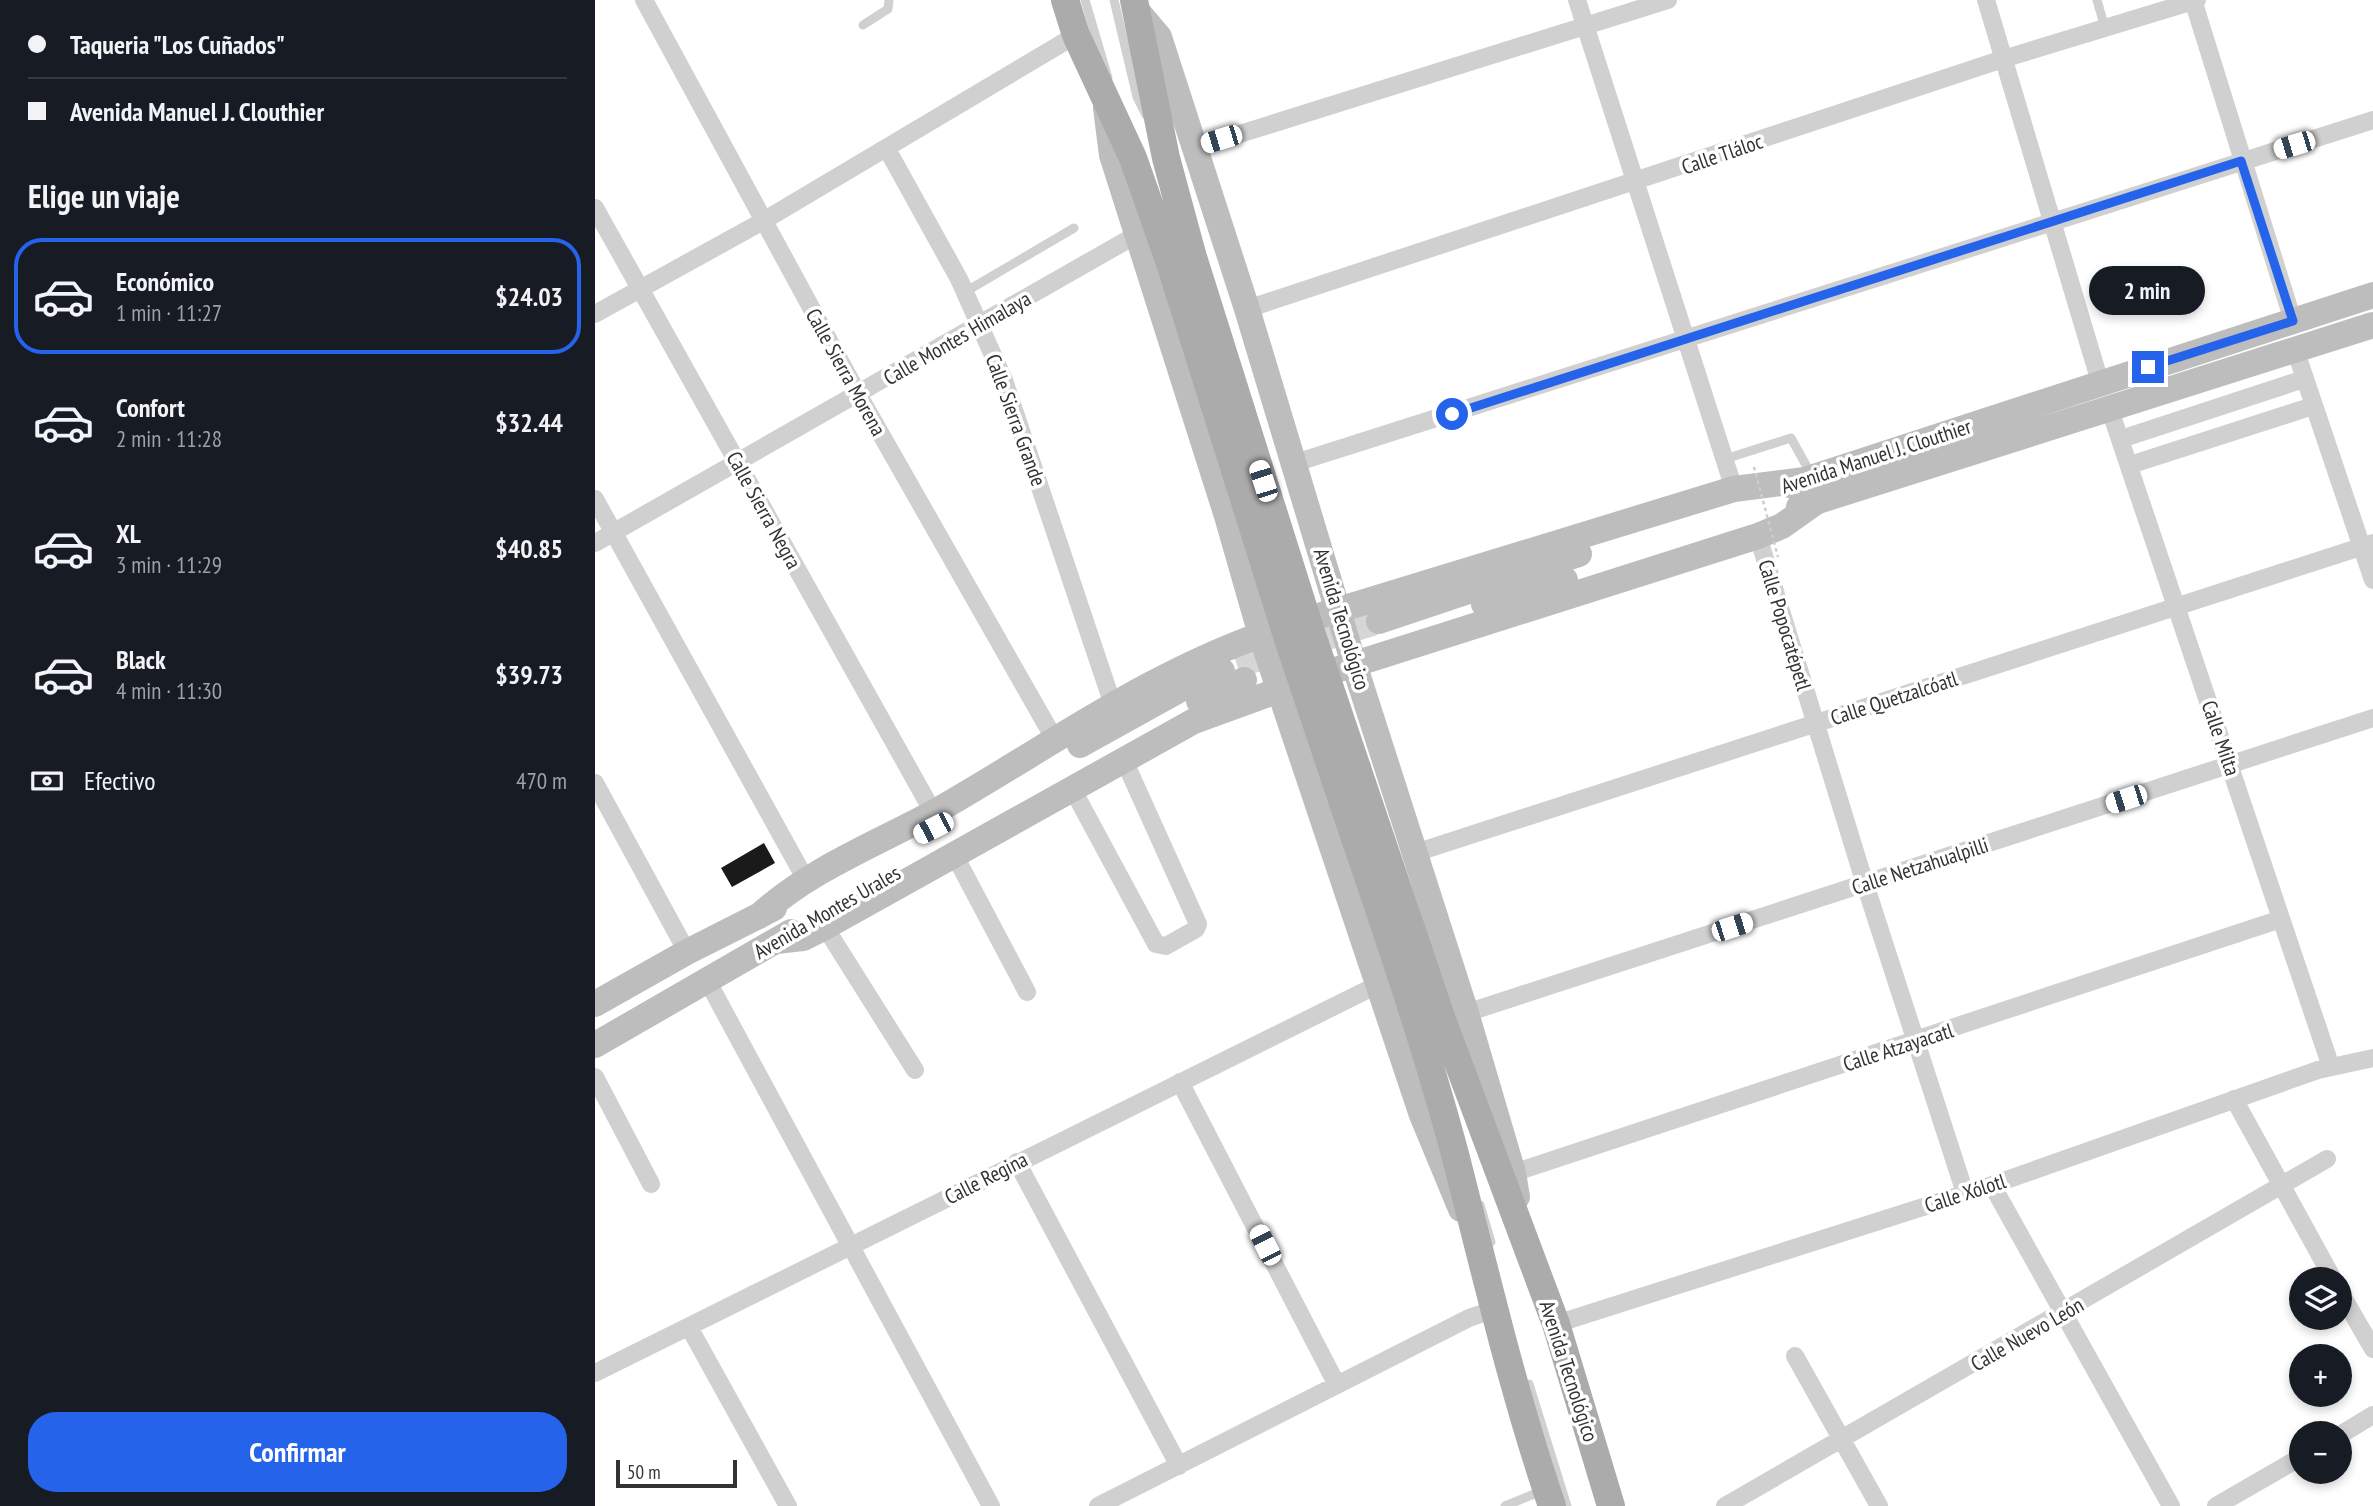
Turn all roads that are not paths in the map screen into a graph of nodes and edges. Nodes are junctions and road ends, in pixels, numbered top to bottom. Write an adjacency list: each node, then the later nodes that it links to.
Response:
1 (644, 0): 23 (street, Calle Sierra Morena)
2 (889, 0): 11 (lane)
3 (1065, 0): 14 (main road, Avenida Tecnológico)
4 (1084, 0): 16 (lane)
5 (1577, 0): 12 (street)
6 (1668, 0): 12 (street)
7 (1986, 0): 15 (street)
8 (2097, 0): 13 (lane)
9 (2194, 0): 13 (street, Calle Tláloc); 20 (street)
10 (1128, 4): 18 (street, Avenida Tecnológico); 27 (main road, Avenida Tecnológico)
11 (863, 24)
12 (1585, 26): 18 (street); 21 (street)
13 (2105, 28): 15 (street, Calle Tláloc)
14 (1076, 35): 16 (main road, Avenida Tecnológico); 19 (street)
15 (2003, 59): 21 (street, Calle Tláloc); 24 (street)
16 (1106, 102): 26 (street, Avenida Tecnológico); 27 (main road, Avenida Tecnológico)
17 (2373, 120): 20 (street)
18 (1195, 148): 31 (street, Avenida Tecnológico)
19 (887, 149): 23 (street); 29 (street, Calle Sierra Grande)
20 (2241, 161): 24 (street); 33 (street)
21 (1637, 183): 31 (street, Calle Tláloc); 36 (street)
22 (595, 208): 28 (street, Calle Sierra Negra)
23 (763, 221): 28 (street); 40 (street, Calle Sierra Morena)
24 (2052, 222): 36 (street); 39 (street)
25 (1074, 228): 29 (lane)
26 (1136, 235): 34 (street, Calle Montes Himalaya); 58 (street, Avenida Tecnológico)
27 (1181, 258): 85 (main road, Avenida Tecnológico, bridge)
28 (640, 289): 32 (street); 45 (street, Calle Sierra Negra)
29 (965, 292): 34 (street, Calle Sierra Grande)
30 (2373, 295): 33 (street, Avenida Manuel J. Clouthier)
31 (1247, 309): 46 (street, Avenida Tecnológico)
32 (595, 314)
33 (2293, 321): 39 (street, Avenida Manuel J. Clouthier)
34 (980, 324): 40 (street, Calle Montes Himalaya); 62 (street, Calle Sierra Grande)
35 (2373, 325): 37 (street, Avenida Manuel J. Clouthier)
36 (1688, 340): 44 (street); 46 (street)
37 (2295, 349): 38 (street); 42 (street, Avenida Manuel J. Clouthier)
38 (2304, 379): 41 (street); 43 (street)
39 (2100, 382): 48 (street, Avenida Manuel J. Clouthier)
40 (858, 394): 45 (street, Calle Montes Himalaya); 66 (street, Calle Sierra Morena)
41 (2313, 406): 47 (street); 54 (street)
42 (2110, 410): 43 (street, Calle Milta); 48 (street, Avenida Manuel J. Clouthier)
43 (2121, 439): 47 (street, Calle Milta)
44 (1725, 459): 48 (lane); 49 (street)
45 (737, 462): 51 (street, Calle Montes Himalaya); 71 (street, Calle Sierra Negra)
46 (1295, 463): 57 (street, Avenida Tecnológico)
47 (2130, 465): 56 (street, Calle Milta)
48 (1811, 486): 49 (street); 52 (street); 59 (street, Avenida Manuel J. Clouthier)
49 (1734, 489): 57 (street)
50 (595, 499): 51 (street)
51 (614, 532): 53 (street, Calle Montes Himalaya); 74 (street)
52 (1758, 536): 59 (street); 65 (street, Calle Popocatépetl)
53 (595, 543)
54 (2367, 545): 55 (street); 56 (street, Calle Quetzalcóatl)
55 (2373, 580)
56 (2177, 606): 65 (street, Calle Quetzalcóatl); 68 (street, Calle Milta)
57 (1339, 609): 58 (street); 60 (street, Avenida Tecnológico)
58 (1261, 635): 61 (street, Avenida Tecnológico); 62 (street)
59 (1387, 636): 60 (street); 63 (street)
60 (1354, 664): 61 (street); 63 (street, Avenida Tecnológico)
61 (1280, 690): 67 (street); 82 (street, Avenida Tecnológico)
62 (1113, 705): 66 (street)
63 (1371, 715): 72 (street, Avenida Tecnológico)
64 (2373, 718): 68 (street, Calle Netzahualpilli)
65 (1815, 724): 72 (street, Calle Quetzalcóatl); 75 (street, Calle Popocatépetl)
66 (1055, 740): 71 (street)
67 (1124, 760): 70 (street); 70 (street)
68 (2231, 765): 75 (street, Calle Netzahualpilli); 77 (street, Calle Milta)
69 (595, 783): 80 (street)
70 (1073, 790): 73 (street)
71 (933, 813): 74 (street)
72 (1415, 853): 85 (street, Avenida Tecnológico)
73 (955, 856): 78 (street); 83 (street)
74 (806, 880): 76 (street)
75 (1865, 884): 85 (street, Calle Netzahualpilli); 86 (street, Calle Popocatépetl)
76 (759, 916): 79 (street, Avenida Montes Urales); 80 (street, Avenida Montes Urales)
77 (2281, 919): 86 (street, Calle Atzayacatl); 89 (street, Calle Milta)
78 (825, 927): 79 (street); 90 (street)
79 (776, 941): 81 (street, Avenida Montes Urales)
80 (687, 951): 84 (street, Avenida Montes Urales)
81 (707, 980): 87 (street, Avenida Montes Urales); 101 (street)
82 (1377, 985): 92 (street, Calle Regina); 102 (street, Avenida Tecnológico)
83 (1027, 992)
84 (595, 1003)
85 (1440, 1015): 96 (main road, Avenida Tecnológico); 102 (main road, Avenida Tecnológico)
86 (1917, 1041): 96 (street, Calle Atzayacatl); 100 (street, Calle Popocatépetl)
87 (595, 1045)
88 (2373, 1058): 89 (street, Calle Xólotl)
89 (2331, 1067): 93 (street, Calle Xólotl)
90 (915, 1070)
91 (595, 1077): 97 (street)
92 (1180, 1082): 95 (street, Calle Regina); 113 (street)
93 (2234, 1099): 98 (street, Calle Xólotl); 99 (street)
94 (2327, 1159): 99 (street, Calle Nuevo León)
95 (1017, 1162): 101 (street, Calle Regina); 118 (street)
96 (1508, 1181): 107 (main road, Avenida Tecnológico)
97 (651, 1184)
98 (1992, 1185): 100 (street, Calle Xólotl); 106 (street)
99 (2279, 1187): 103 (street); 106 (street, Calle Nuevo León)
100 (1965, 1193): 107 (street, Calle Xólotl)
101 (852, 1246): 108 (street, Calle Regina); 121 (street)
102 (1484, 1246): 104 (main road, Avenida Tecnológico)
103 (2326, 1267)
104 (1501, 1309): 113 (street); 119 (main road, Avenida Tecnológico)
105 (2352, 1313): 109 (street)
106 (2062, 1314): 116 (street, Calle Nuevo León); 127 (street)
107 (1556, 1324): 124 (main road, Avenida Tecnológico)
108 (689, 1327): 111 (street, Calle Regina); 120 (street)
109 (2373, 1349)
110 (1795, 1356): 116 (street)
111 (595, 1373)
112 (1526, 1374): 119 (lane)
113 (1337, 1385): 118 (street)
114 (2373, 1415): 115 (street)
115 (2352, 1428)
116 (1842, 1438): 125 (street, Calle Nuevo León); 126 (street)
117 (2289, 1464): 128 (street)
118 (1179, 1466): 122 (street)
119 (1555, 1500): 123 (lane)
120 (788, 1506)
121 (992, 1506)
122 (1098, 1506)
123 (1505, 1506)
124 (1612, 1506)
125 (1725, 1506)
126 (1879, 1506)
127 (2171, 1506)
128 (2216, 1506)

